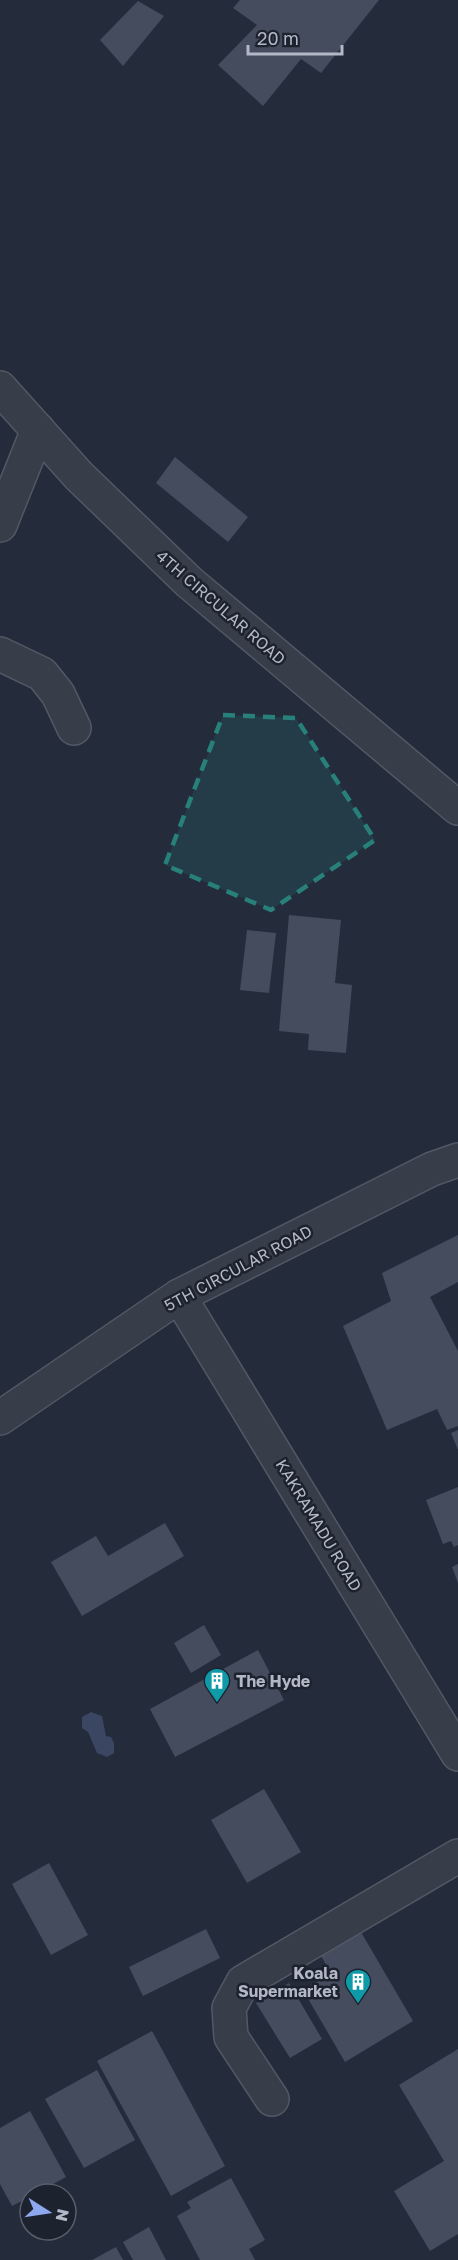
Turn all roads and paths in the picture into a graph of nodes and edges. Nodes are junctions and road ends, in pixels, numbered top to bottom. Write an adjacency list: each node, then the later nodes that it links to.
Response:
1 (0, 388): 2 (street, 4TH CIRCULAR ROAD)
2 (38, 430): 3 (street); 6 (street, 4TH CIRCULAR ROAD)
3 (0, 525)
4 (0, 654): 5 (street)
5 (74, 728)
6 (458, 808)
7 (458, 1160): 8 (street, 5TH CIRCULAR ROAD)
8 (179, 1296): 9 (street, 5TH CIRCULAR ROAD); 10 (street, KAKRAMADU ROAD)
9 (0, 1418)
10 (458, 1754)
11 (458, 1856): 12 (street)
12 (272, 2099)

